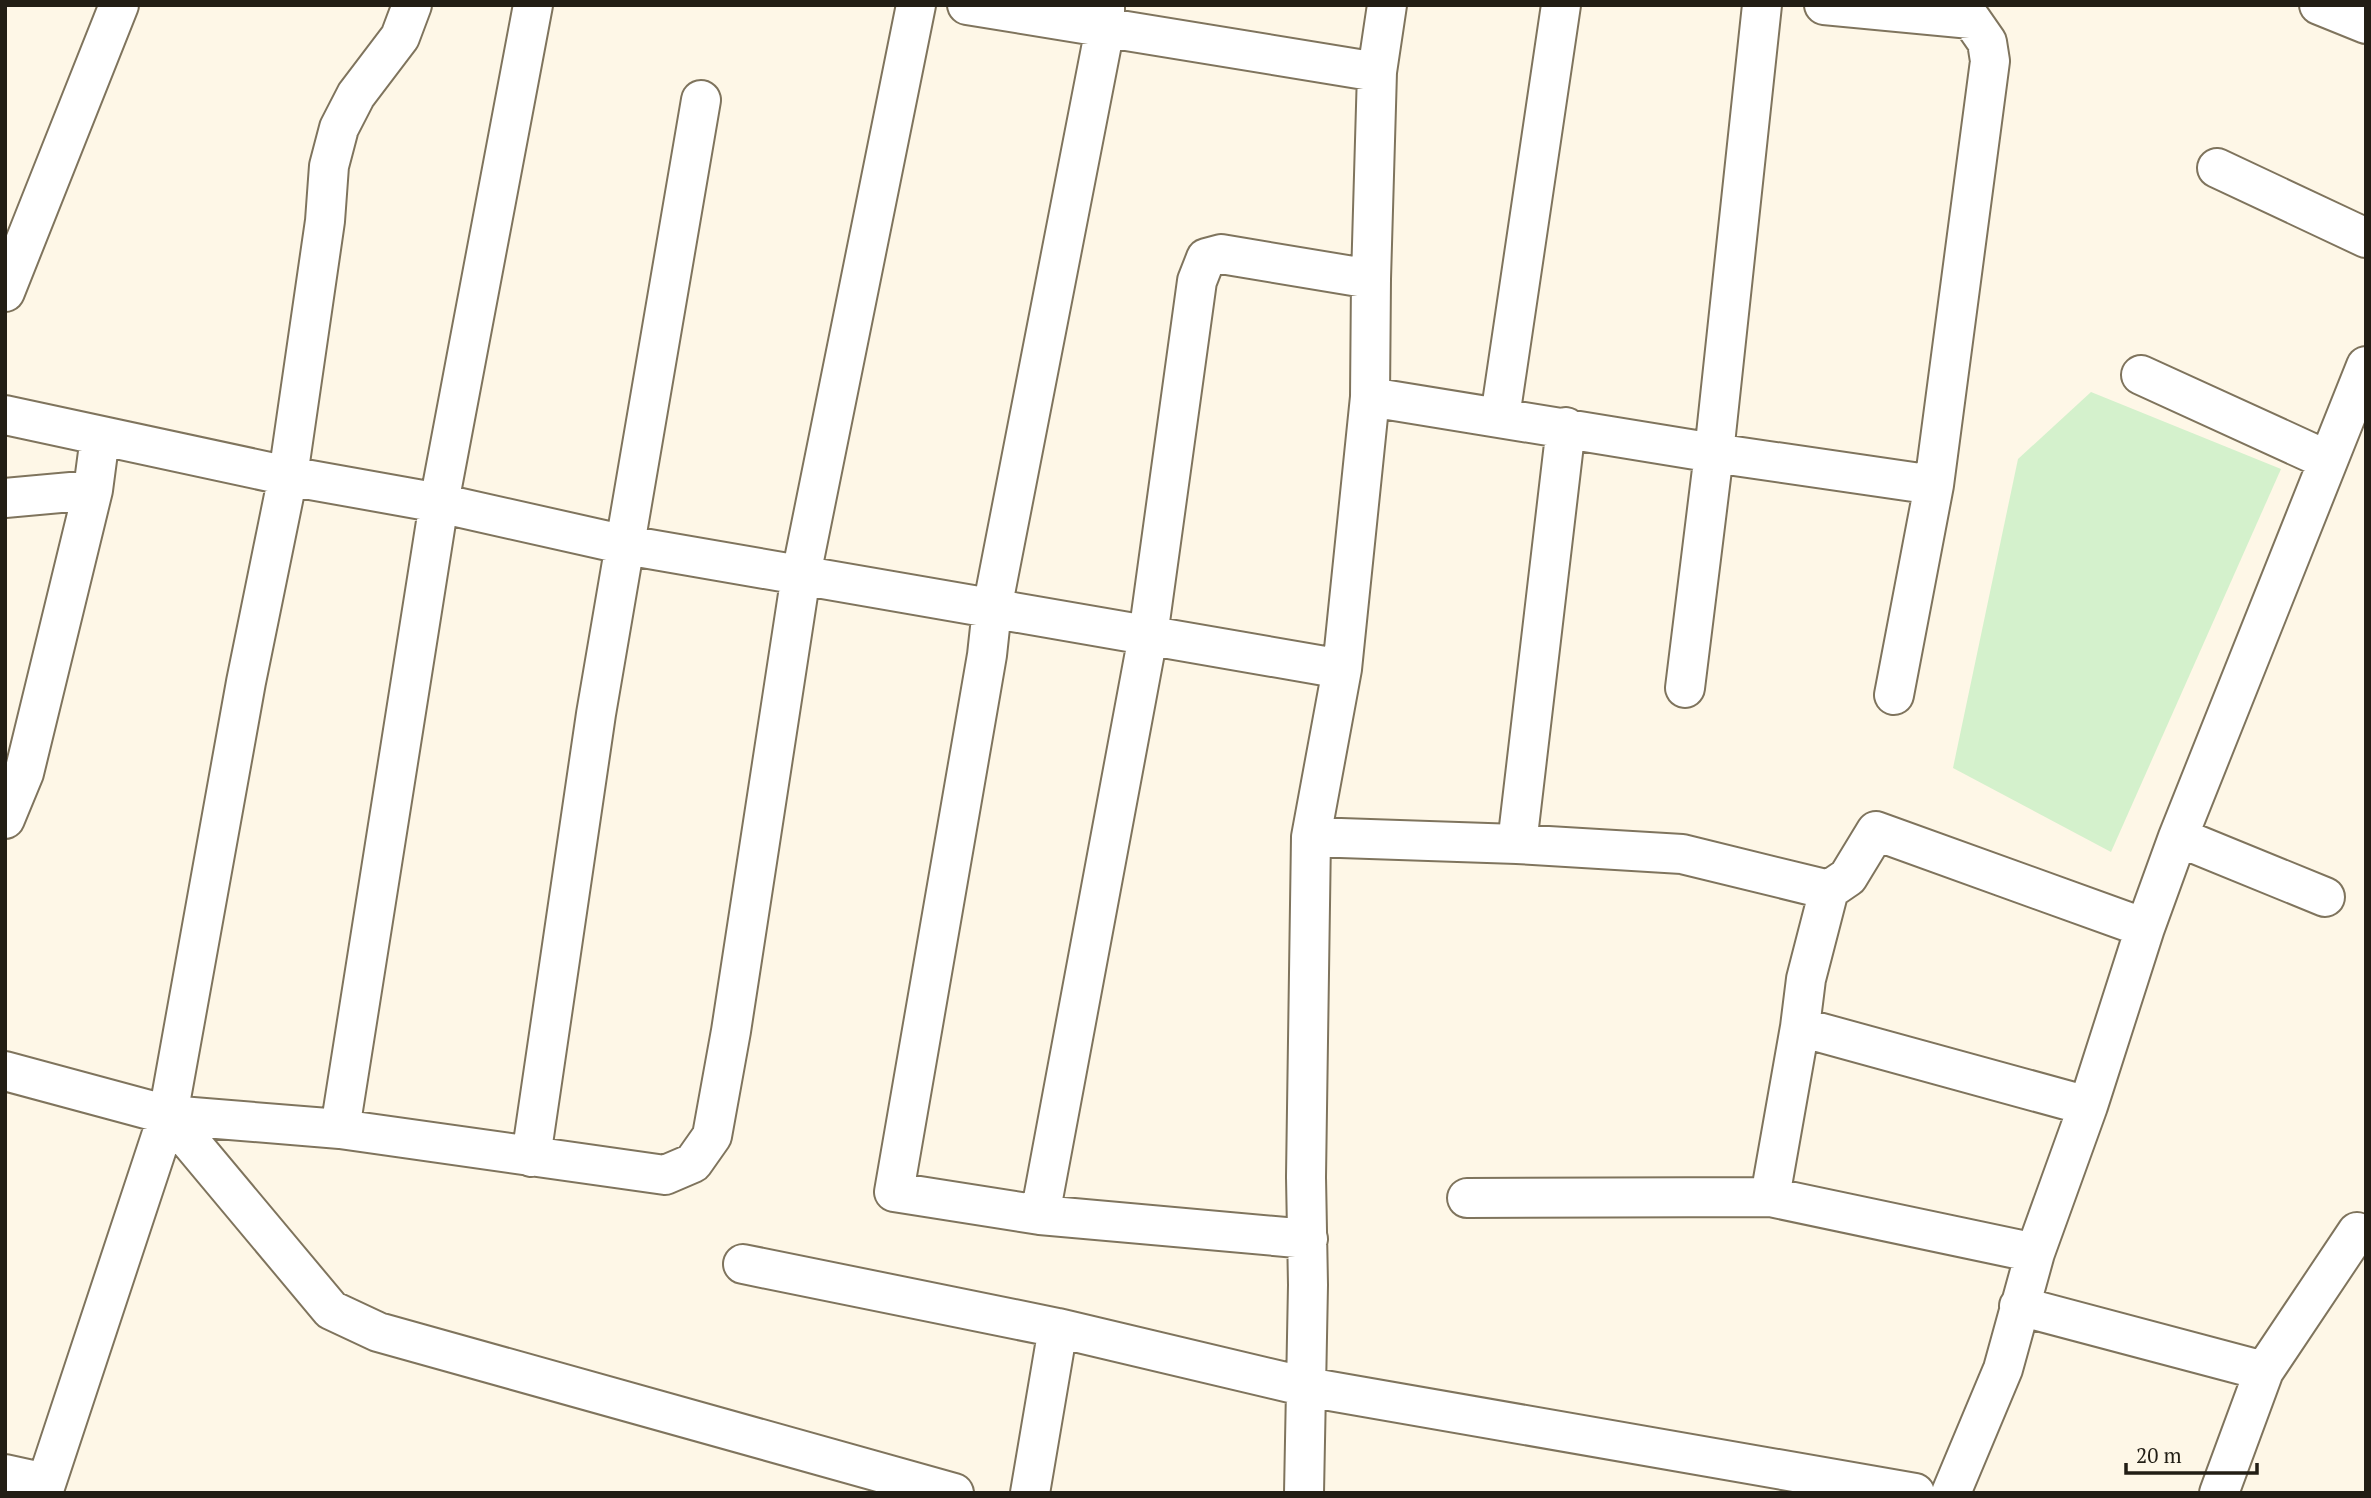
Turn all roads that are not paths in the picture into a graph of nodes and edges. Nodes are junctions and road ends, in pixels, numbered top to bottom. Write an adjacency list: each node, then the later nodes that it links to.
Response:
1 (119, 5): 19 (street)
2 (412, 5): 29 (street)
3 (534, 5): 33 (street)
4 (916, 5): 35 (street)
5 (967, 5): 12 (street)
6 (1387, 5): 14 (street)
7 (1561, 5): 24 (street)
8 (1762, 5): 27 (street)
9 (1825, 5): 11 (street)
10 (2319, 5): 13 (street)
11 (1873, 8): 30 (street)
12 (1105, 17): 14 (street); 36 (street)
13 (2366, 24)
14 (1377, 72): 18 (street)
15 (701, 100): 34 (street)
16 (2217, 168): 17 (street)
17 (2366, 238)
18 (1371, 279): 22 (street); 37 (street)
19 (5, 292)
20 (2366, 366): 28 (street)
21 (2141, 375): 28 (street)
22 (1370, 397): 24 (street); 38 (street)
23 (5, 415): 26 (street)
24 (1500, 417): 25 (street)
25 (1566, 427): 27 (street); 44 (street)
26 (100, 437): 29 (street); 31 (street)
27 (1714, 453): 30 (street); 39 (street)
28 (2327, 460): 43 (street)
29 (288, 476): 33 (street); 51 (street)
30 (1934, 485): 40 (street)
31 (93, 490): 32 (street); 41 (street)
32 (5, 498)
33 (439, 503): 34 (street); 52 (street)
34 (626, 545): 35 (street); 53 (street)
35 (801, 575): 36 (street); 53 (street)
36 (992, 609): 37 (street); 56 (street)
37 (1147, 636): 38 (street); 56 (street)
38 (1342, 669): 42 (street)
39 (1685, 688)
40 (1894, 695)
41 (5, 819)
42 (1311, 837): 44 (street); 58 (street)
43 (2178, 837): 46 (street); 47 (street)
44 (1517, 844): 45 (street)
45 (1829, 890): 47 (street); 48 (street)
46 (2325, 897)
47 (2146, 928): 50 (street)
48 (1800, 1027): 50 (street); 54 (street)
49 (5, 1071): 51 (street)
50 (2088, 1106): 59 (street)
51 (168, 1115): 52 (street); 66 (street); 67 (street)
52 (340, 1129): 53 (street)
53 (531, 1157)
54 (1770, 1196): 55 (street); 59 (street)
55 (1466, 1198)
56 (1040, 1215): 58 (street)
57 (2357, 1232): 63 (street)
58 (1308, 1239): 64 (street)
59 (2035, 1252): 61 (street)
60 (743, 1264): 62 (street)
61 (2019, 1306): 63 (street); 71 (street)
62 (1058, 1328): 64 (street); 68 (street)
63 (2264, 1371): 72 (street)
64 (1307, 1387): 69 (street); 70 (street)
65 (5, 1474): 66 (street)
66 (45, 1488)
67 (954, 1493)
68 (1030, 1493)
69 (1304, 1493)
70 (1915, 1493)
71 (1951, 1493)
72 (2219, 1493)

